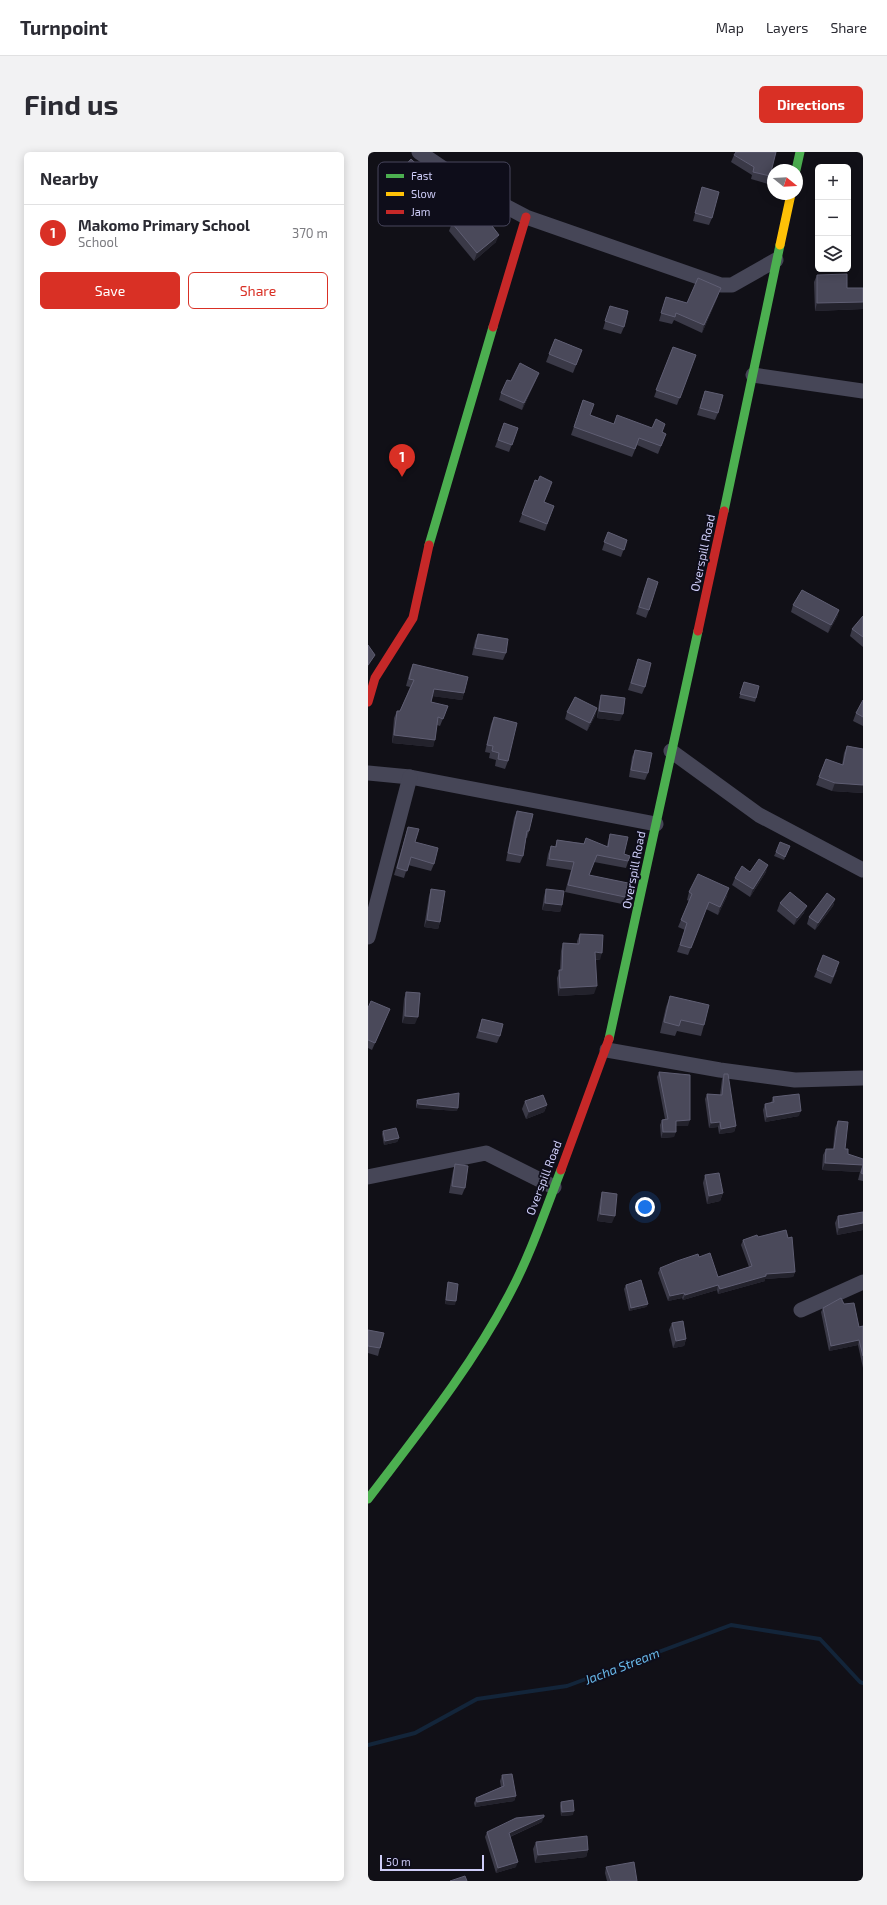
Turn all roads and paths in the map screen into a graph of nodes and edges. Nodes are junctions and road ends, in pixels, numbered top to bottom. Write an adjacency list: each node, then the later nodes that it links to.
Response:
1 (419, 152): 3 (street)
2 (800, 152): 4 (street)
3 (434, 162)
4 (797, 164)
5 (790, 200): 8 (street, Overspill Road)
6 (510, 209): 7 (street)
7 (526, 217): 8 (street); 11 (street)
8 (776, 260): 9 (street, Overspill Road)
9 (753, 375): 10 (street); 12 (street, Overspill Road)
10 (863, 391)
11 (368, 702)
12 (672, 751): 15 (street, Overspill Road); 16 (street)
13 (368, 773): 14 (street)
14 (410, 777): 15 (street); 17 (street)
15 (656, 824): 18 (street, Overspill Road)
16 (863, 870)
17 (368, 937)
18 (607, 1050): 19 (street); 21 (street, Overspill Road)
19 (863, 1078)
20 (368, 1177): 21 (street)
21 (554, 1187): 24 (street, Overspill Road)
22 (863, 1282): 23 (street)
23 (801, 1310)
24 (368, 1499)

